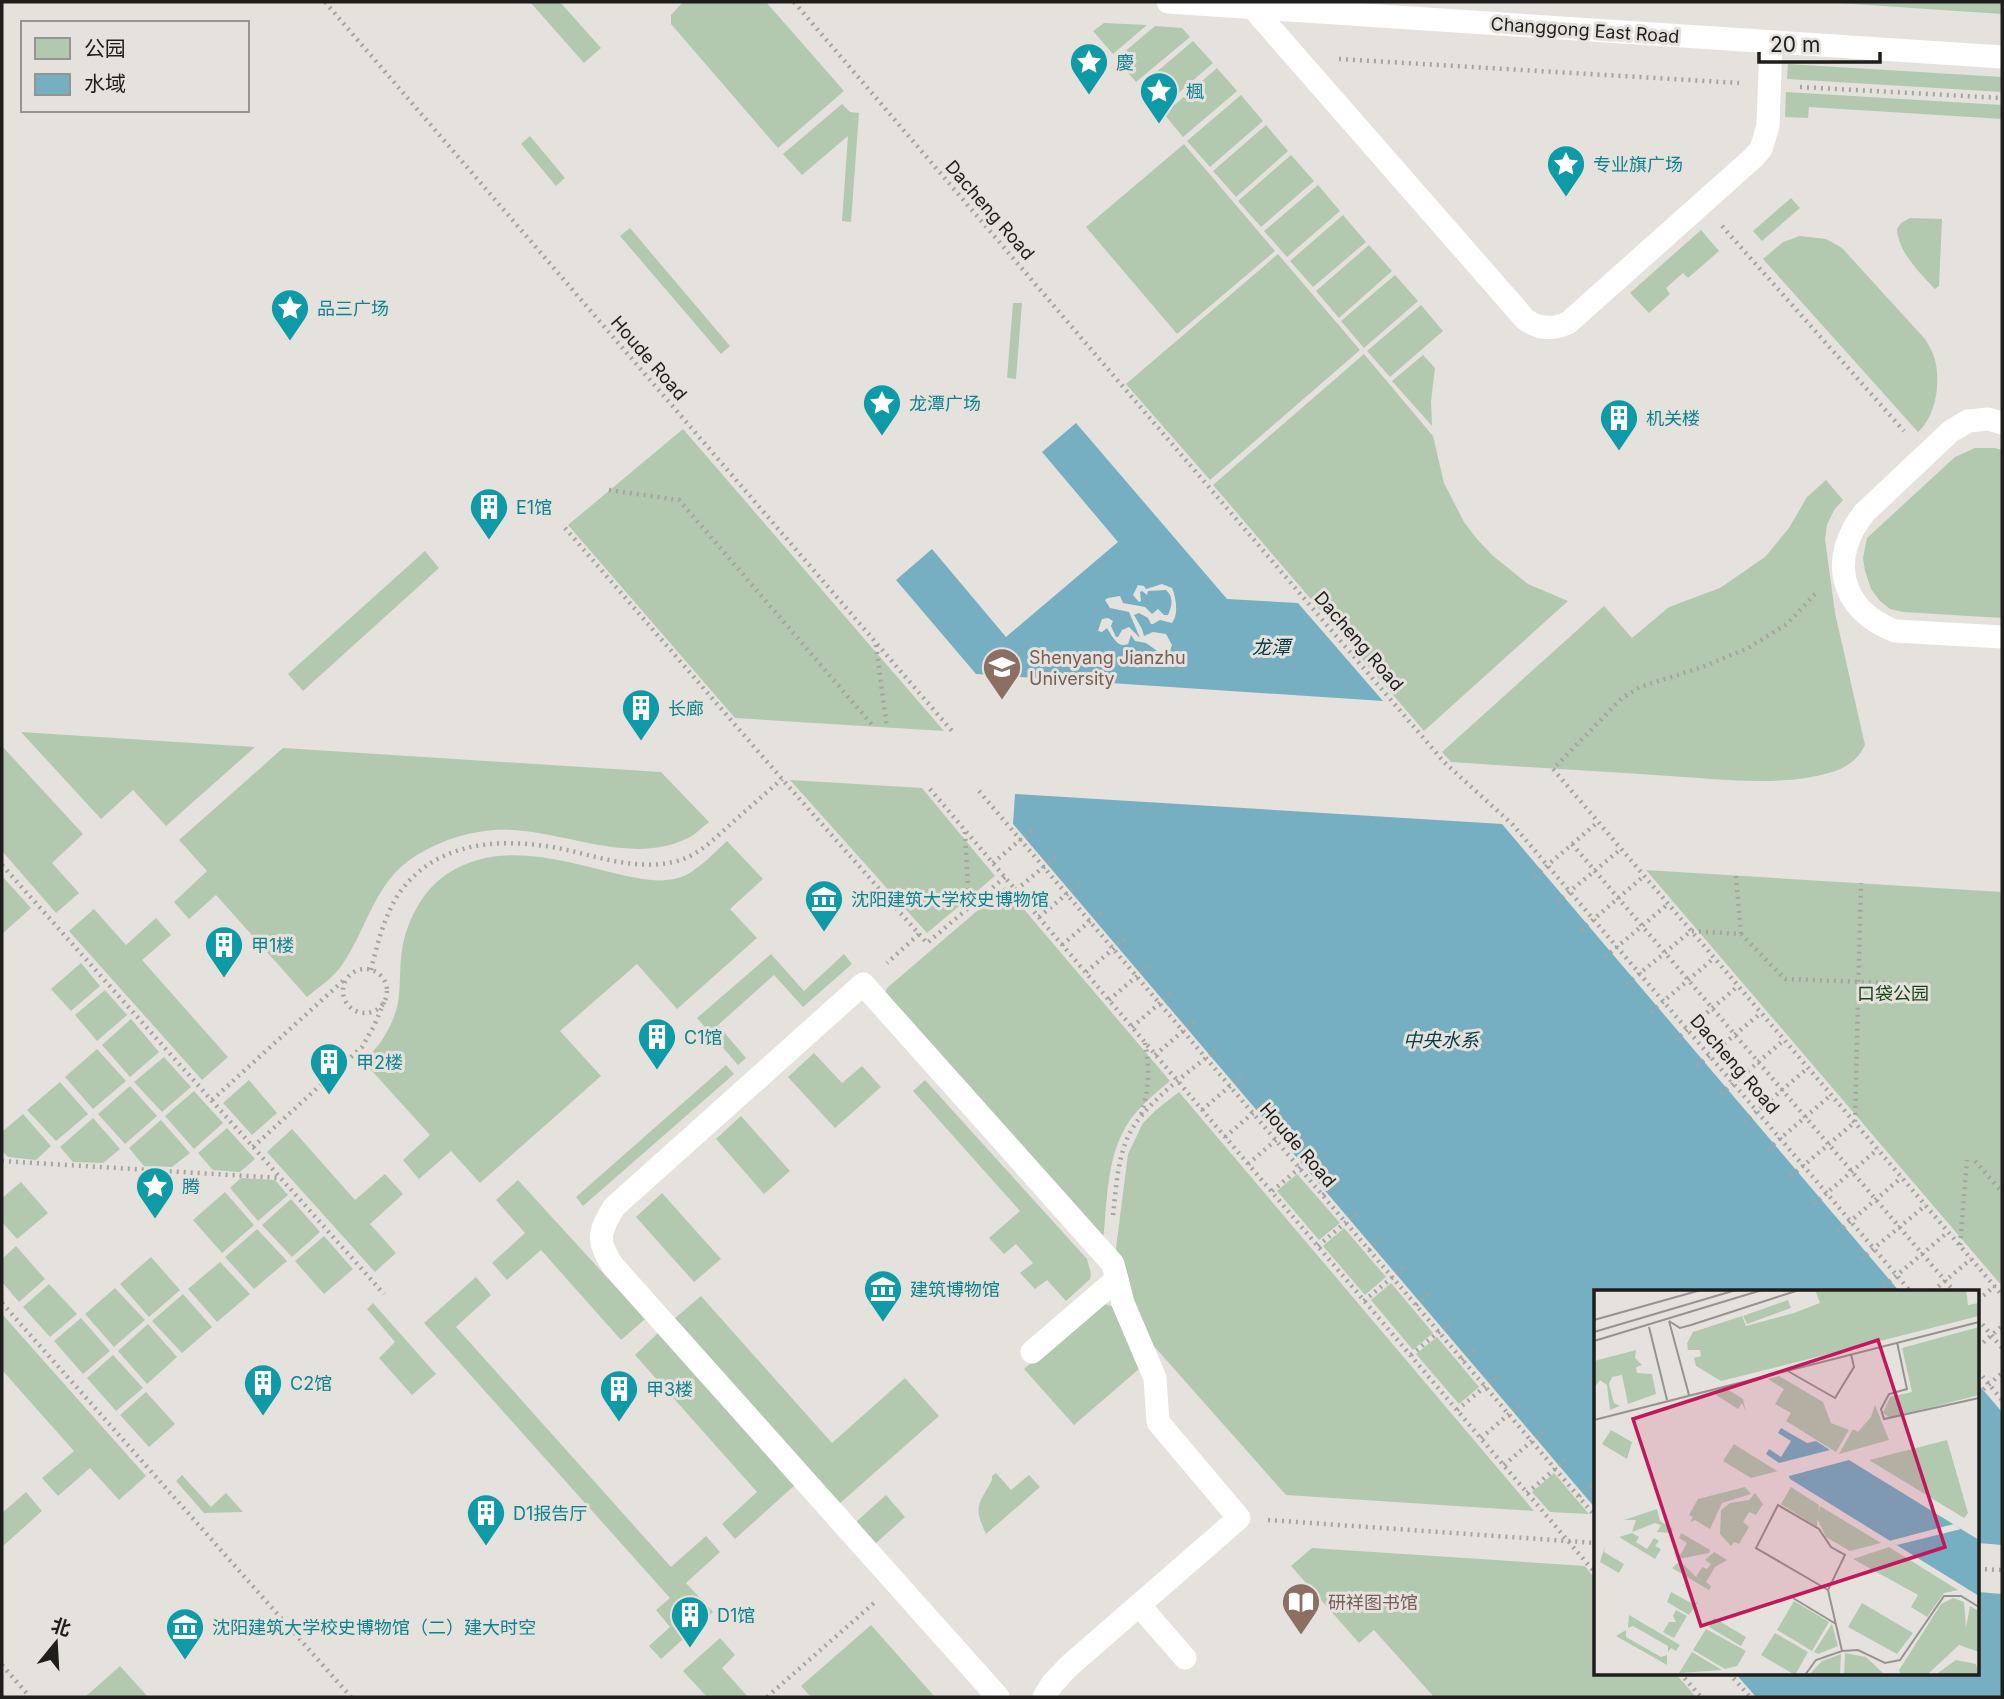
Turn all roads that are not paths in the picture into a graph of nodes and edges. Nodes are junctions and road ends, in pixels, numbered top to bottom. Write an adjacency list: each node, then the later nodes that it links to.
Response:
1 (1168, 2): 2 (lane, Changgong East Road)
2 (1252, 7): 3 (lane, Changgong East Road); 3 (lane)
3 (1771, 42): 4 (lane, Changgong East Road)
4 (2002, 57)
5 (2002, 423): 6 (lane)
6 (2002, 637)
7 (1115, 1272): 8 (lane); 9 (lane); 11 (lane)
8 (1032, 1352)
9 (1139, 1605): 10 (lane); 12 (lane)
10 (1185, 1658)
11 (998, 1697)
12 (1044, 1697)

